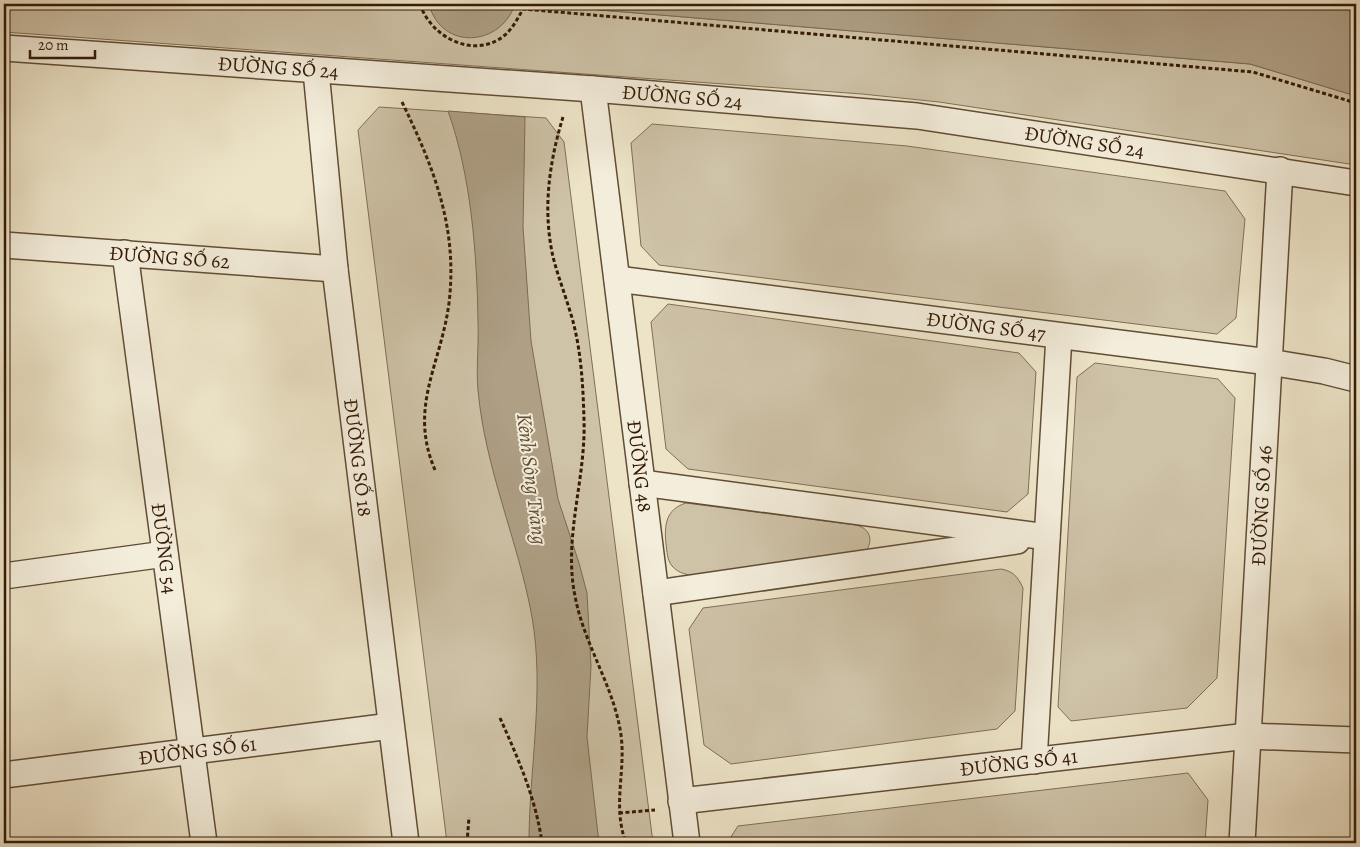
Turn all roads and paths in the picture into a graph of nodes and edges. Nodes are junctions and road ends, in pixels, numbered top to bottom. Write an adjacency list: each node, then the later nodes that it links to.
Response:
1 (420, 4): 6 (path)
2 (4, 48): 3 (street, ĐƯỜNG SỐ 24)
3 (316, 71): 4 (street, ĐƯỜNG SỐ 24); 12 (street, ĐƯỜNG SỐ 18)
4 (593, 89): 8 (street, ĐƯỜNG SỐ 24); 13 (street, ĐƯỜNG 48)
5 (402, 102): 17 (path)
6 (1356, 103)
7 (563, 117): 32 (path)
8 (1280, 170): 9 (street, ĐƯỜNG SỐ 24); 15 (street, ĐƯỜNG SỐ 46)
9 (1356, 183)
10 (4, 245): 11 (street, ĐƯỜNG SỐ 62)
11 (125, 253): 12 (street, ĐƯỜNG SỐ 62); 20 (street, ĐƯỜNG 54)
12 (335, 269): 24 (street, ĐƯỜNG SỐ 18)
13 (617, 279): 14 (street, ĐƯỜNG SỐ 47); 18 (street, ĐƯỜNG 48)
14 (1059, 336): 15 (street, ĐƯỜNG SỐ 47); 19 (street)
15 (1269, 362): 16 (street, ĐƯỜNG SỐ 47); 25 (street, ĐƯỜNG SỐ 46)
16 (1356, 379)
17 (435, 470)
18 (642, 483): 19 (street); 22 (street, ĐƯỜNG 48)
19 (1047, 537): 22 (street); 28 (street)
20 (165, 554): 21 (street); 27 (street, ĐƯỜNG 54)
21 (4, 576)
22 (656, 593): 30 (street, ĐƯỜNG 48)
23 (500, 718): 37 (path)
24 (392, 726): 27 (street, ĐƯỜNG SỐ 61); 35 (street, ĐƯỜNG SỐ 18)
25 (1248, 736): 26 (street, ĐƯỜNG SỐ 41); 28 (street, ĐƯỜNG SỐ 41); 40 (street, ĐƯỜNG SỐ 46)
26 (1356, 740)
27 (192, 752): 29 (street, ĐƯỜNG SỐ 61); 34 (street, ĐƯỜNG 54)
28 (1034, 760): 30 (street, ĐƯỜNG SỐ 41)
29 (4, 775)
30 (681, 801): 39 (street, ĐƯỜNG 48)
31 (654, 810): 32 (path)
32 (619, 813): 38 (path)
33 (469, 817): 36 (path)
34 (204, 843)
35 (406, 843)
36 (467, 843)
37 (542, 843)
38 (626, 843)
39 (687, 843)
40 (1242, 843)

